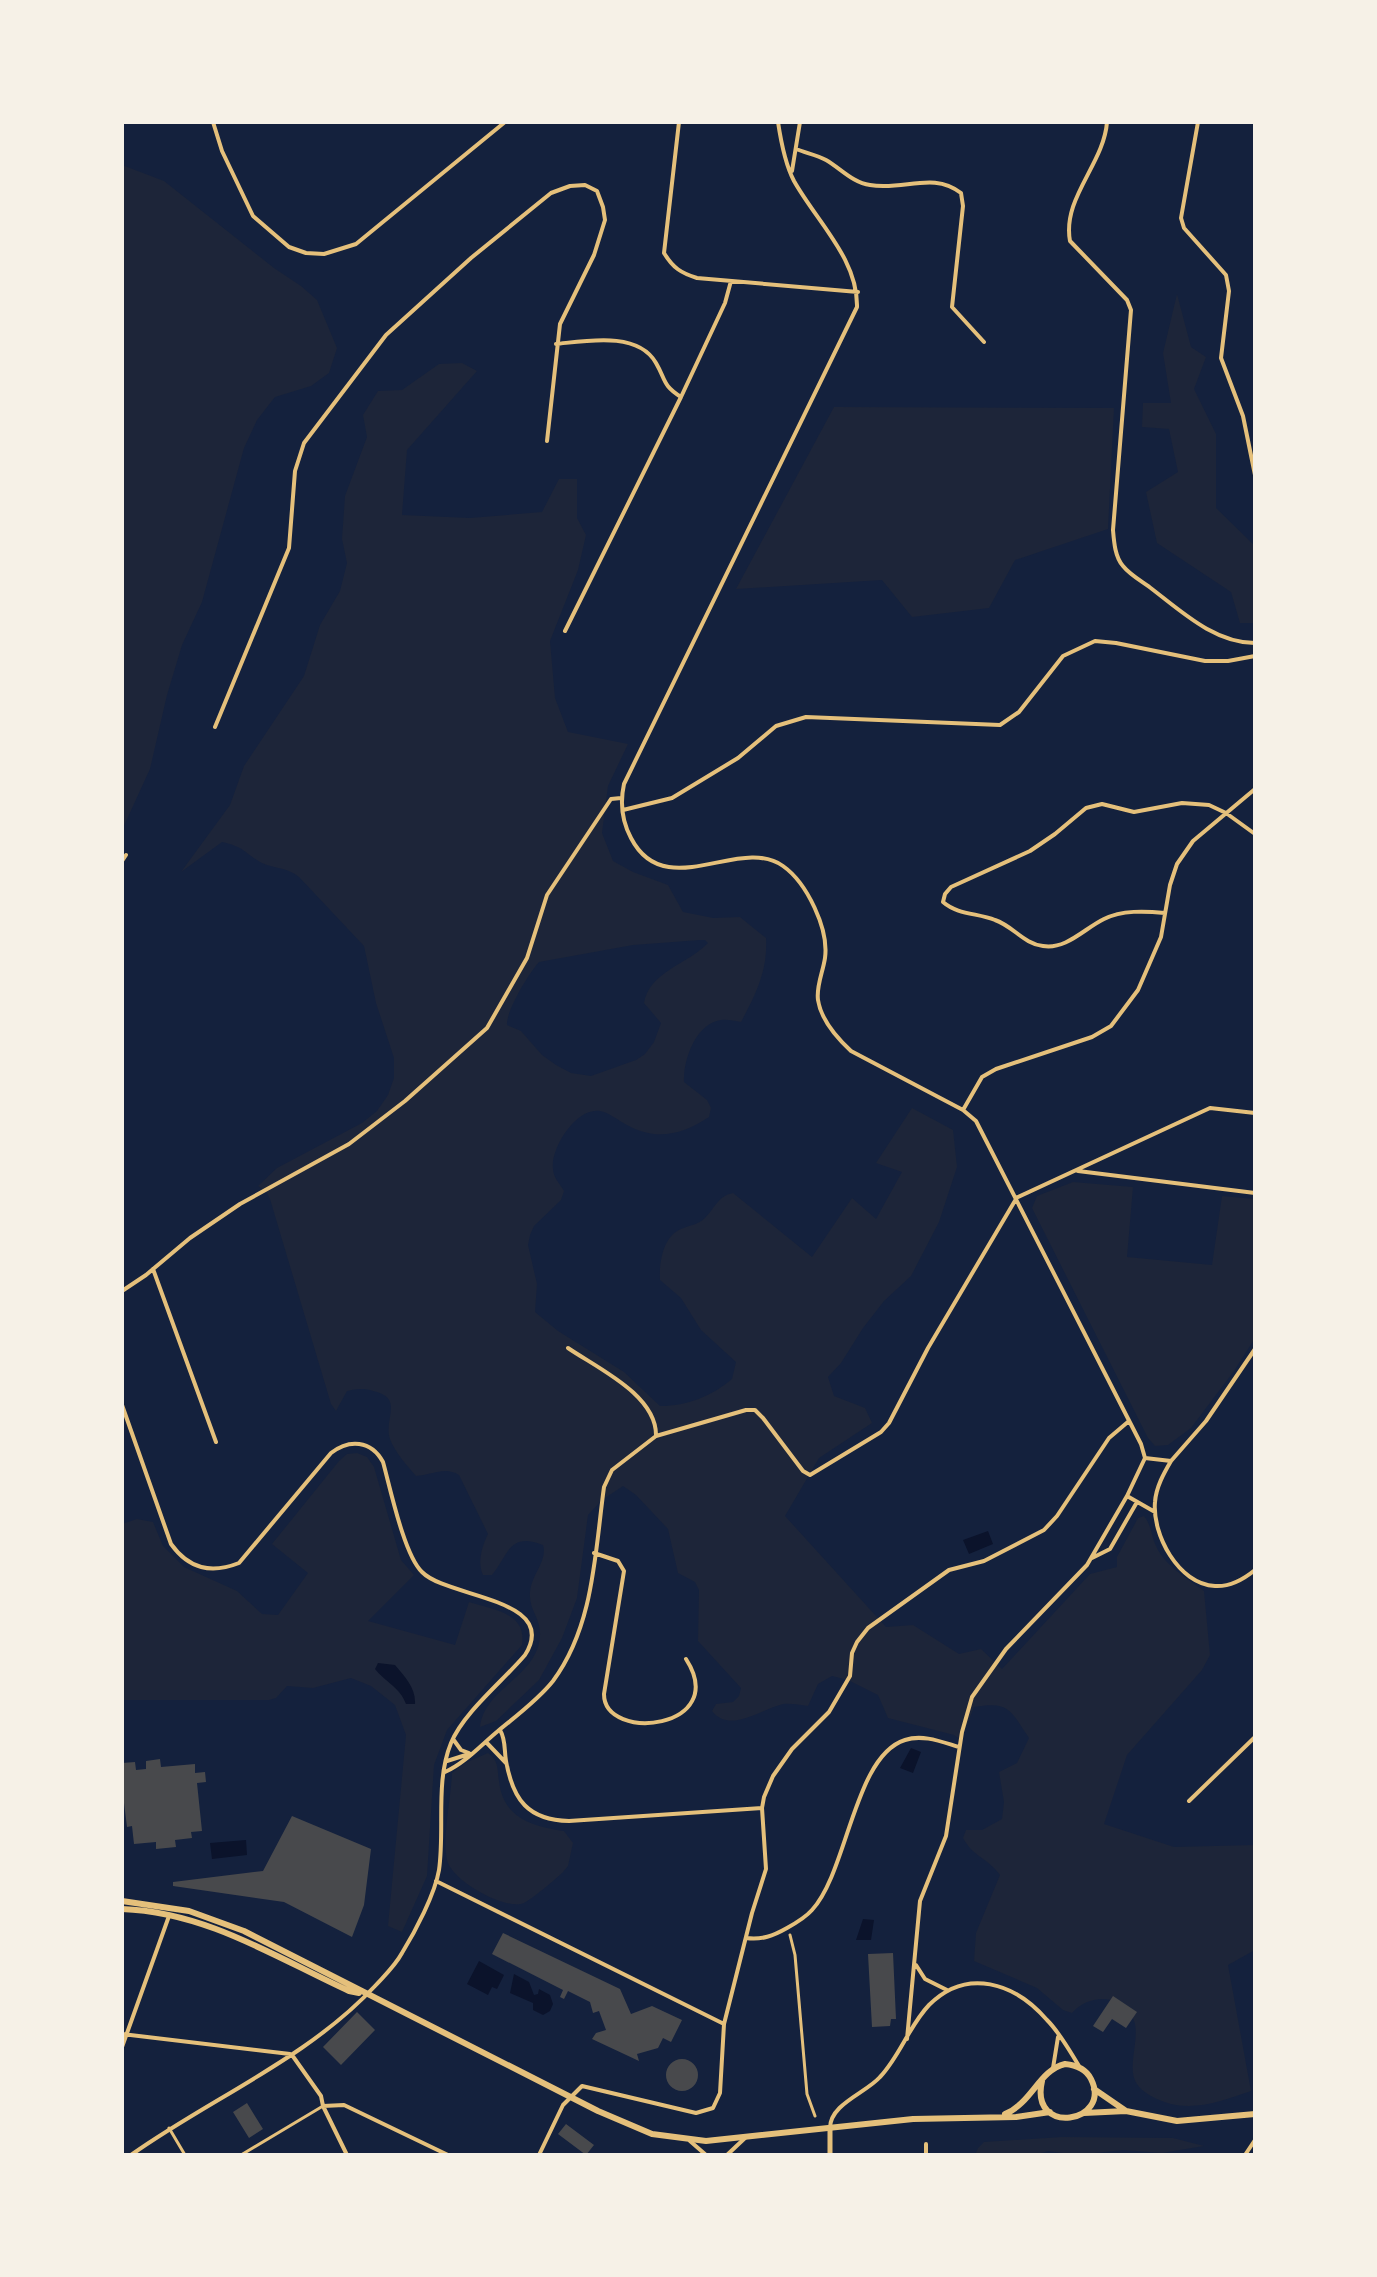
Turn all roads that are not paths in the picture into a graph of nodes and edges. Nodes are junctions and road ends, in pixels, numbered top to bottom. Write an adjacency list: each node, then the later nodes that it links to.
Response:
1 (213, 122): 2 (street)
2 (505, 122)
3 (679, 122): 10 (street)
4 (778, 122): 9 (street)
5 (800, 122): 8 (street)
6 (1107, 122): 18 (street)
7 (1198, 122): 16 (street)
8 (796, 149): 9 (street); 12 (street)
9 (792, 173): 11 (street)
10 (731, 281): 11 (street); 14 (street)
11 (858, 292): 22 (street)
12 (984, 342)
13 (556, 344): 14 (street); 15 (street); 20 (street)
14 (681, 397): 17 (street)
15 (547, 441)
16 (1255, 475)
17 (565, 631)
18 (1255, 643)
19 (1255, 656): 23 (street)
20 (215, 727)
21 (1255, 789): 24 (street)
22 (621, 798): 23 (street); 34 (street)
23 (623, 810): 29 (street)
24 (1226, 813): 25 (street); 28 (street); 28 (street)
25 (1255, 834)
26 (126, 855): 27 (street)
27 (122, 861)
28 (1165, 913): 29 (street)
29 (963, 1110): 33 (street)
30 (1255, 1113): 31 (street)
31 (1076, 1171): 32 (street); 33 (street)
32 (1255, 1193)
33 (1016, 1198): 39 (street); 40 (street)
34 (153, 1269): 35 (street); 41 (street)
35 (122, 1291)
36 (568, 1348): 40 (street)
37 (1255, 1349): 43 (street)
38 (122, 1405): 53 (street)
39 (1129, 1421): 42 (street); 61 (street)
40 (656, 1436): 47 (street)
41 (216, 1442)
42 (1145, 1458): 43 (street); 44 (street)
43 (1171, 1461): 46 (street)
44 (1127, 1496): 45 (street); 48 (street)
45 (1137, 1502): 46 (street); 48 (street)
46 (1155, 1512): 49 (street)
47 (594, 1553): 50 (street); 51 (street)
48 (1092, 1558): 55 (street)
49 (1255, 1570)
50 (686, 1659)
51 (500, 1730): 54 (street); 58 (street)
52 (1255, 1737): 60 (street)
53 (453, 1739): 56 (street); 57 (street)
54 (486, 1742): 56 (street); 58 (street)
55 (959, 1747): 67 (street); 68 (street)
56 (471, 1753): 57 (street); 59 (street)
57 (446, 1761): 59 (street)
58 (506, 1764): 61 (street)
59 (445, 1772): 62 (street)
60 (1189, 1801)
61 (762, 1808): 67 (street)
62 (436, 1881): 70 (street); 71 (street)
63 (122, 1901): 70 (main road)
64 (122, 1909): 65 (main road)
65 (169, 1914): 70 (main road); 73 (street)
66 (790, 1935): 87 (street)
67 (746, 1938): 71 (street)
68 (915, 1961): 69 (street); 74 (street)
69 (947, 1990): 72 (street); 74 (street)
70 (367, 1995): 76 (street); 81 (main road)
71 (724, 2024): 81 (street)
72 (1057, 2031): 77 (street); 78 (street)
73 (124, 2034): 75 (street); 76 (street)
74 (907, 2039): 90 (street)
75 (122, 2047)
76 (292, 2055): 82 (street); 89 (street)
77 (1053, 2068): 78 (main road); 79 (main road)
78 (1080, 2068): 80 (main road)
79 (1042, 2081): 84 (main road); 88 (main road)
80 (1094, 2089): 83 (main road); 85 (main road)
81 (569, 2097): 93 (main road); 100 (street)
82 (323, 2106): 97 (street); 98 (street); 99 (street)
83 (1126, 2111): 85 (main road); 86 (main road)
84 (1050, 2112): 85 (main road); 88 (main road)
85 (1084, 2113)
86 (1255, 2114)
87 (815, 2116)
88 (998, 2116): 90 (main road)
89 (169, 2128): 95 (street); 96 (street)
90 (830, 2128): 91 (main road); 103 (street)
91 (745, 2138): 93 (main road); 102 (street)
92 (1255, 2140): 105 (street)
93 (690, 2141): 101 (street)
94 (926, 2144): 104 (street)
95 (131, 2155)
96 (185, 2155)
97 (241, 2155)
98 (347, 2155)
99 (448, 2155)
100 (539, 2155)
101 (706, 2155)
102 (727, 2155)
103 (830, 2155)
104 (926, 2155)
105 (1245, 2155)

